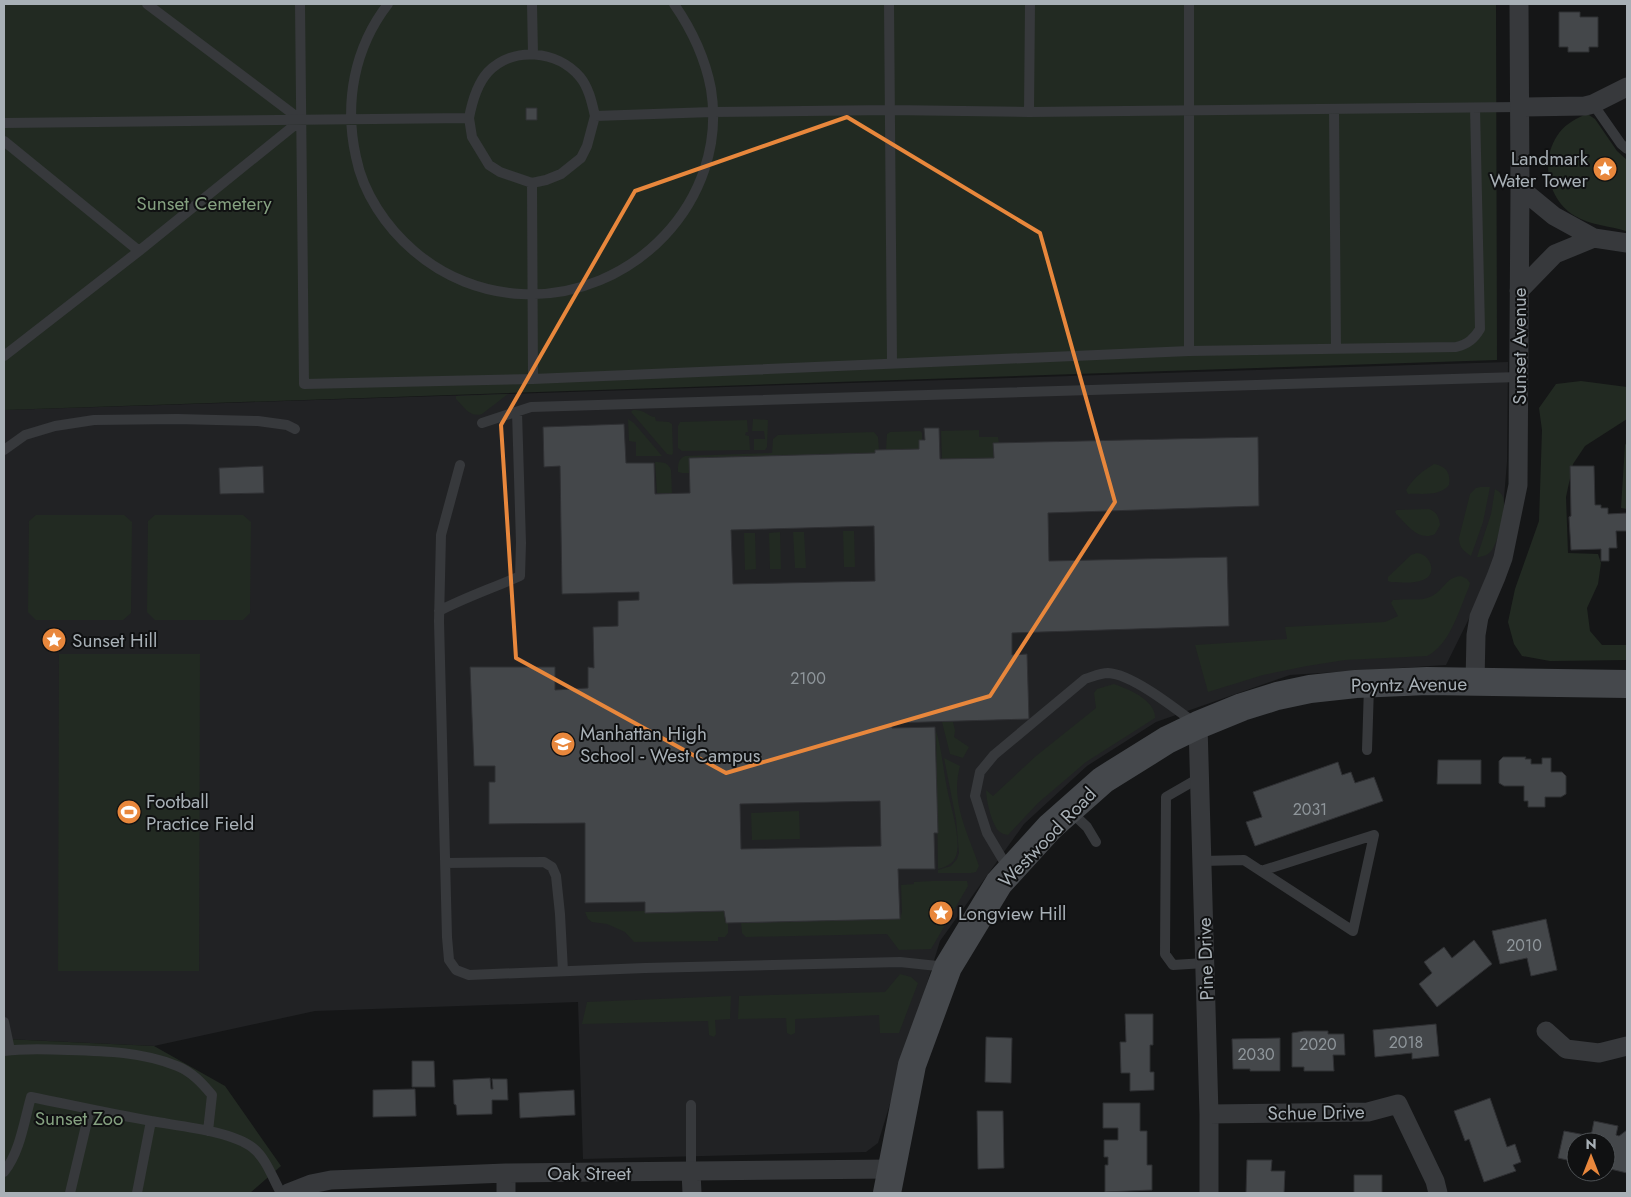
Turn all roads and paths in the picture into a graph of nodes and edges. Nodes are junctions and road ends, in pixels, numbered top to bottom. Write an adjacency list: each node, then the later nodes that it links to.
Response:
1 (147, 4): 23 (lane)
2 (300, 4): 23 (lane)
3 (388, 4): 22 (lane)
4 (532, 4): 10 (lane)
5 (674, 4): 18 (lane)
6 (889, 4): 16 (lane)
7 (1030, 4): 19 (lane)
8 (1189, 4): 17 (lane)
9 (1520, 4): 13 (street, Sunset Avenue)
10 (533, 54): 20 (lane); 21 (lane)
11 (1627, 86): 12 (street)
12 (1593, 104): 13 (street); 26 (lane)
13 (1520, 107): 14 (lane); 28 (street, Sunset Avenue)
14 (1475, 108): 15 (lane); 34 (lane)
15 (1334, 109): 17 (lane); 34 (lane)
16 (890, 110): 18 (lane); 19 (lane); 37 (lane)
17 (1189, 110): 19 (lane); 35 (lane)
18 (712, 112): 20 (lane); 33 (lane)
19 (1029, 112)
20 (595, 116): 27 (lane)
21 (469, 118): 22 (lane); 27 (lane)
22 (350, 119): 23 (lane); 33 (lane)
23 (302, 120): 24 (lane); 31 (lane); 39 (lane)
24 (4, 123)
25 (4, 141): 31 (lane)
26 (1627, 149)
27 (532, 183): 33 (lane)
28 (1520, 188): 29 (street); 32 (street, Sunset Avenue)
29 (1594, 238): 30 (street); 32 (street)
30 (1627, 243)
31 (139, 251): 36 (lane)
32 (1519, 291): 38 (street, Sunset Avenue)
33 (533, 294): 39 (lane)
34 (1336, 349): 35 (lane)
35 (1189, 351): 37 (lane)
36 (4, 356)
37 (892, 362): 39 (lane)
38 (1519, 377): 40 (lane); 46 (street, Sunset Avenue)
39 (533, 379)
40 (514, 413): 41 (lane); 45 (lane)
41 (482, 423)
42 (296, 429): 43 (lane)
43 (4, 450)
44 (460, 465): 45 (lane)
45 (440, 611): 55 (lane)
46 (1476, 682): 47 (street, Poyntz Avenue); 48 (street, Poyntz Avenue)
47 (1369, 683): 49 (street, Poyntz Avenue); 50 (lane)
48 (1627, 684)
49 (1198, 725): 51 (street, Pine Drive); 52 (street, Westwood Road); 56 (lane)
50 (1367, 750)
51 (1200, 778): 54 (street, Pine Drive); 58 (lane)
52 (1070, 810): 53 (lane); 56 (street, Westwood Road)
53 (1096, 842)
54 (1202, 860): 57 (lane); 58 (street, Pine Drive)
55 (446, 863): 60 (lane); 60 (lane)
56 (1009, 870): 59 (street, Westwood Road)
57 (1261, 871): 57 (lane)
58 (1205, 963): 67 (street, Pine Drive)
59 (948, 967): 60 (lane); 73 (street, Westwood Road)
60 (563, 971)
61 (4, 1022): 64 (lane)
62 (1546, 1032): 63 (street)
63 (1627, 1046)
64 (7, 1050): 69 (lane)
65 (691, 1105): 71 (lane)
66 (90, 1109): 68 (lane); 70 (lane); 74 (lane)
67 (1209, 1114): 80 (street, Pine Drive); 81 (street, Schue Drive)
68 (151, 1121): 69 (lane); 75 (lane)
69 (208, 1130): 76 (lane)
70 (4, 1172)
71 (691, 1172): 72 (street, Oak Street); 73 (street, Oak Street); 79 (street)
72 (506, 1174): 77 (street, Oak Street); 78 (street)
73 (889, 1181)
74 (70, 1193)
75 (137, 1193)
76 (280, 1193)
77 (288, 1193)
78 (506, 1193)
79 (692, 1193)
80 (1209, 1193)
81 (1438, 1193)

